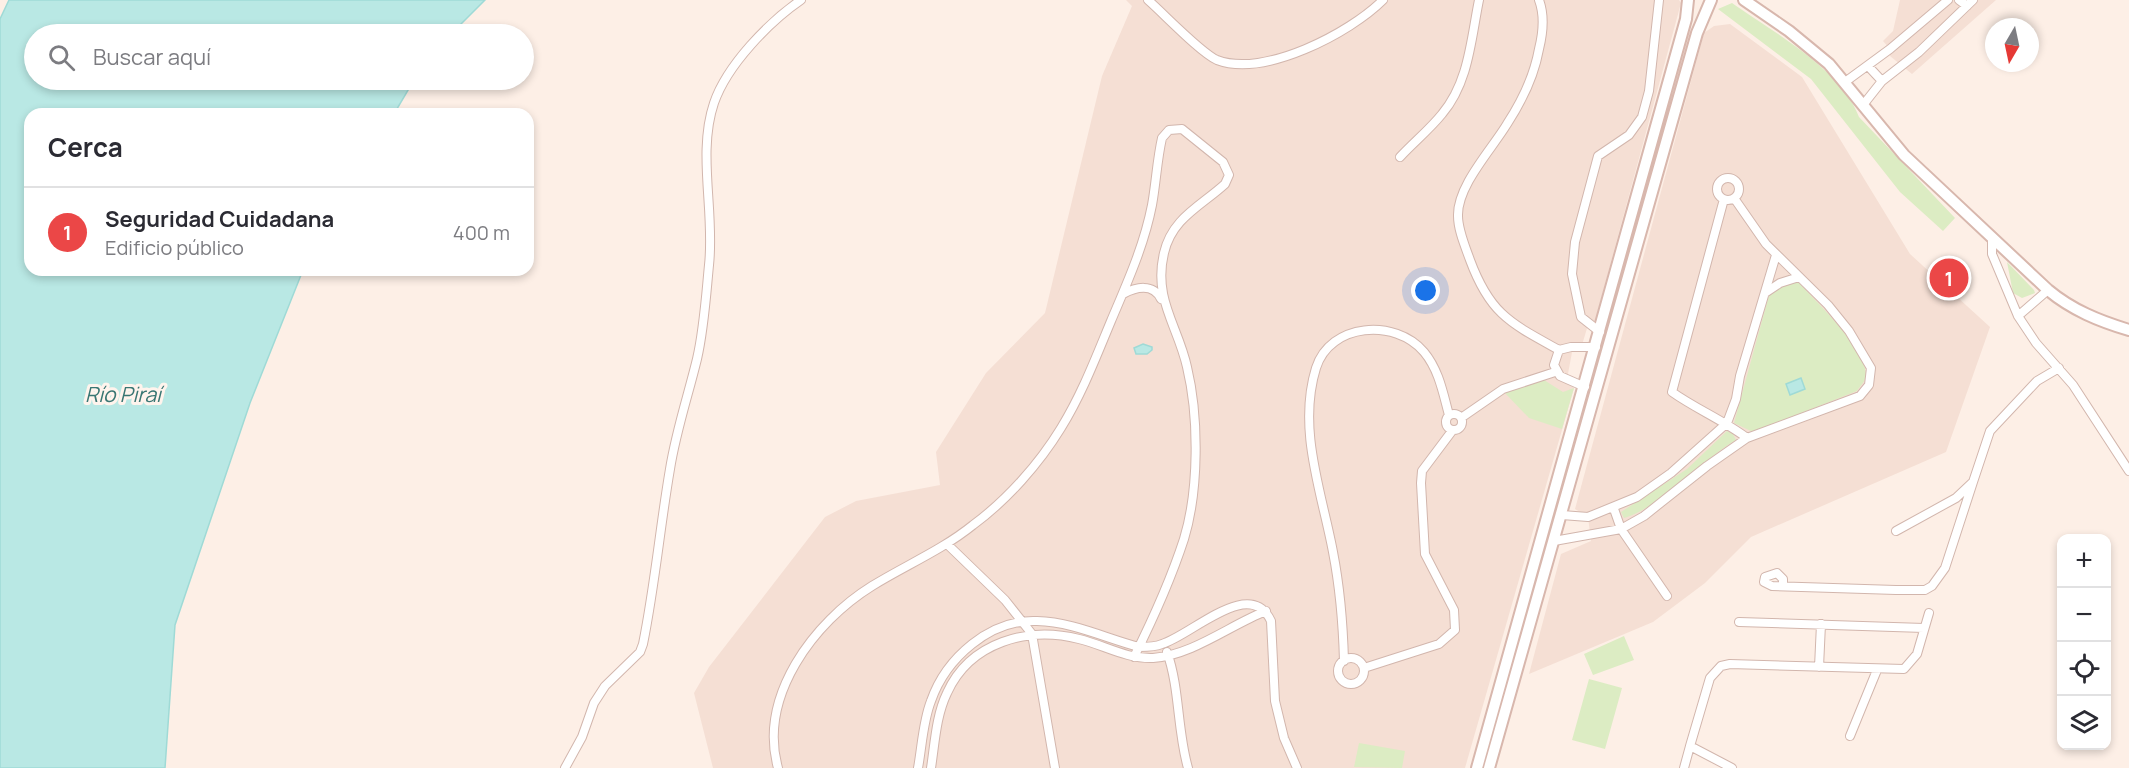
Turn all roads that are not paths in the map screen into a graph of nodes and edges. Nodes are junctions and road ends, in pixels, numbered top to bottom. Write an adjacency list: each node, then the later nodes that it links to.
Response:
1 (801, 0): 68 (street)
2 (1148, 0): 3 (street)
3 (1383, 0)
4 (1479, 0): 18 (street)
5 (1539, 0): 32 (street)
6 (1659, 0): 30 (street)
7 (1688, 0): 30 (main road)
8 (1711, 0): 44 (main road)
9 (1744, 0): 16 (main road)
10 (1948, 0): 14 (street)
11 (1959, 0): 13 (street)
12 (1973, 0): 13 (street)
13 (1967, 6): 15 (street)
14 (1868, 66): 15 (street); 16 (street)
15 (1882, 81): 17 (street)
16 (1845, 82): 17 (main road)
17 (1863, 105): 21 (main road)
18 (1400, 157)
19 (1734, 198): 20 (street); 20 (street); 22 (street)
20 (1724, 199): 38 (street)
21 (1992, 238): 24 (main road); 28 (street)
22 (1776, 255): 23 (street); 25 (street)
23 (1798, 277): 25 (street); 40 (street)
24 (2048, 290): 28 (street); 29 (main road)
25 (1765, 293): 38 (street)
26 (1123, 294): 27 (street); 27 (street); 48 (street)
27 (1162, 300): 59 (street)
28 (2018, 316): 33 (street)
29 (2129, 330)
30 (1600, 332): 31 (main road)
31 (1596, 347): 32 (street); 35 (main road)
32 (1560, 350): 34 (street)
33 (2059, 368): 41 (street); 42 (street)
34 (1555, 372): 35 (street); 37 (street)
35 (1585, 387): 44 (main road)
36 (1449, 415): 37 (street); 39 (street); 62 (street)
37 (1461, 418): 39 (street)
38 (1727, 423): 40 (street); 43 (street)
39 (1452, 431): 64 (street)
40 (1747, 438): 45 (street)
41 (2129, 471)
42 (1972, 482): 46 (street); 49 (street)
43 (1614, 509): 44 (street); 45 (street)
44 (1556, 513): 47 (main road); 75 (main road)
45 (1621, 529): 47 (street); 50 (street)
46 (1896, 531)
47 (1554, 541): 76 (main road)
48 (947, 544): 53 (street); 69 (street)
49 (1783, 586)
50 (1667, 596)
51 (1266, 611): 58 (street); 60 (street); 74 (street)
52 (1929, 613): 56 (street)
53 (1023, 621): 57 (street); 59 (street); 70 (street)
54 (1739, 622): 55 (street)
55 (1821, 624): 56 (street); 63 (street)
56 (1924, 628): 65 (street)
57 (1032, 634): 61 (street); 71 (street); 72 (street)
58 (1164, 644): 59 (street); 60 (street)
59 (1139, 647): 61 (street)
60 (1168, 655): 61 (street); 73 (street)
61 (1134, 657)
62 (1344, 661): 64 (street); 64 (street)
63 (1819, 667): 65 (street); 67 (street)
64 (1364, 668)
65 (1876, 669): 66 (street)
66 (1850, 736)
67 (1690, 746): 77 (street); 78 (street)
68 (565, 768)
69 (778, 768)
70 (918, 768)
71 (932, 768)
72 (1055, 768)
73 (1188, 768)
74 (1298, 768)
75 (1477, 768)
76 (1489, 768)
77 (1684, 768)
78 (1732, 768)

